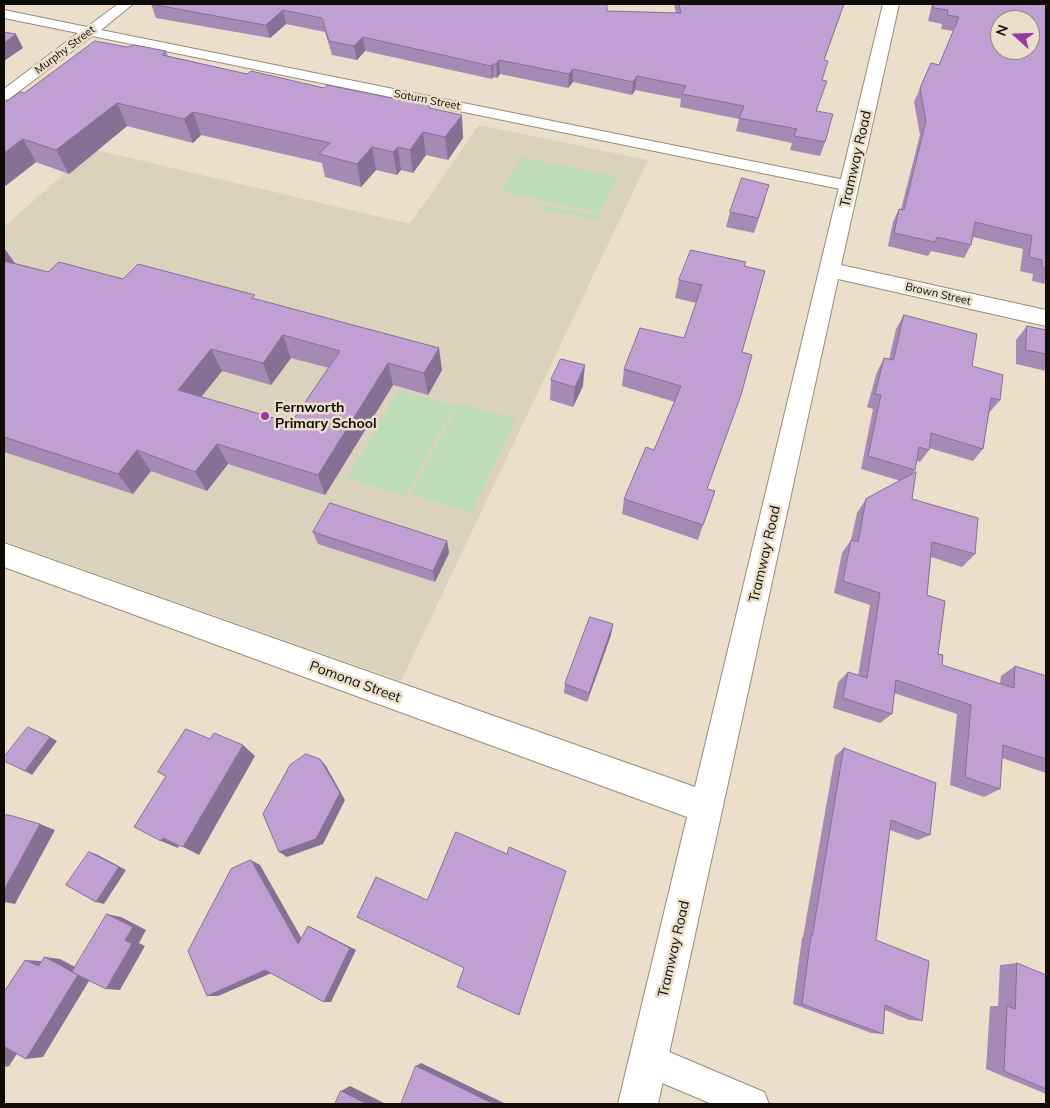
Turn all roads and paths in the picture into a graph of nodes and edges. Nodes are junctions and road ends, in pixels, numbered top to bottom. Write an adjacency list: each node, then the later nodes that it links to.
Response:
1 (126, 4): 4 (street, Murphy Street)
2 (891, 4): 6 (street, Tramway Road)
3 (4, 14): 4 (street, Saturn Street)
4 (88, 32): 5 (street, Murphy Street); 6 (street, Saturn Street)
5 (4, 96)
6 (850, 186): 7 (street, Tramway Road)
7 (830, 270): 8 (street, Brown Street); 10 (street, Tramway Road)
8 (1046, 318)
9 (4, 555): 10 (street, Pomona Street)
10 (706, 807): 11 (street, Tramway Road)
11 (648, 1060): 12 (street, Tramway Road); 13 (street)
12 (638, 1104)
13 (752, 1104)

